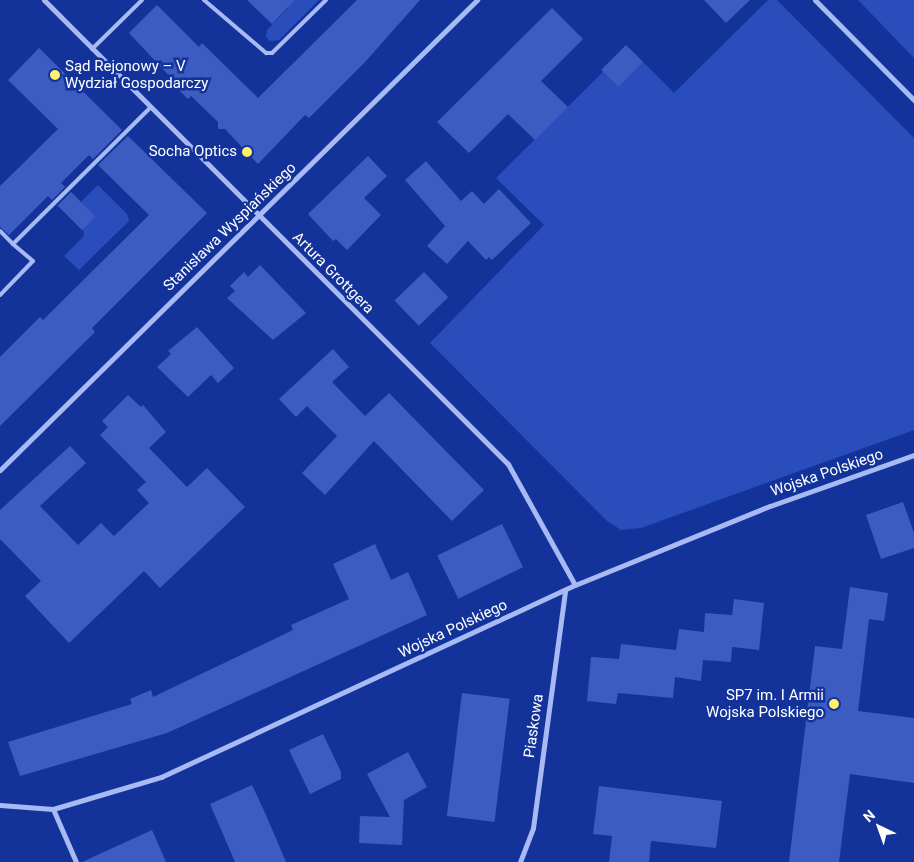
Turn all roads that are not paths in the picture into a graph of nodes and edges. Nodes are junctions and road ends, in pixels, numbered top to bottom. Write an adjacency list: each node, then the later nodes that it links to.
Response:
1 (44, 0): 7 (street, Artura Grottgera)
2 (142, 0): 7 (lane)
3 (204, 0): 4 (lane)
4 (326, 0)
5 (477, 0): 10 (street, Stanisława Wyspiańskiego)
6 (815, 0): 8 (street)
7 (92, 49): 9 (street, Artura Grottgera)
8 (914, 100)
9 (150, 108): 10 (street, Artura Grottgera); 12 (lane)
10 (260, 217): 15 (street, Stanisława Wyspiańskiego); 16 (street, Artura Grottgera)
11 (0, 231): 12 (lane)
12 (13, 244): 13 (lane)
13 (0, 295)
14 (914, 456): 16 (street, Wojska Polskiego)
15 (0, 470)
16 (575, 585): 17 (street, Wojska Polskiego)
17 (565, 591): 19 (street, Wojska Polskiego); 21 (street, Piaskowa)
18 (0, 805): 19 (street, Wojska Polskiego)
19 (53, 809): 20 (street)
20 (76, 862)
21 (520, 862)

